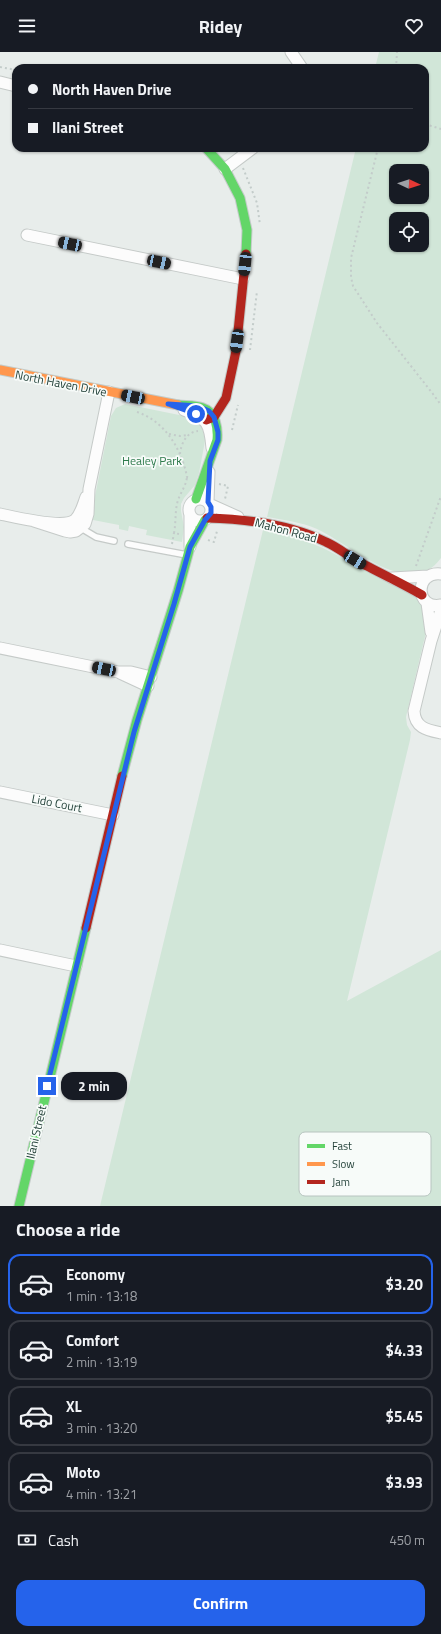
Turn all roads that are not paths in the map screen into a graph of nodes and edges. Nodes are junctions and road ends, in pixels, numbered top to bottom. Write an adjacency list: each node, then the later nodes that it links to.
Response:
1 (291, 52): 2 (street)
2 (299, 64)
3 (0, 82): 4 (street)
4 (12, 85)
5 (210, 152): 7 (street)
6 (248, 152): 7 (street)
7 (225, 169): 9 (street)
8 (27, 234): 9 (street)
9 (244, 279): 11 (street)
10 (0, 370): 12 (street, North Haven Drive)
11 (229, 382): 14 (street)
12 (108, 392): 13 (street, North Haven Drive); 16 (street)
13 (168, 404): 14 (street, North Haven Drive)
14 (209, 419): 15 (street)
15 (206, 481): 17 (street); 18 (street)
16 (89, 489): 24 (street); 25 (street)
17 (196, 500): 18 (street); 21 (street)
18 (209, 503): 20 (street, Mahon Road); 22 (street)
19 (0, 514): 24 (street)
20 (221, 514): 22 (street, Mahon Road); 23 (street, Mahon Road)
21 (190, 515): 22 (street); 28 (street, Ilani Street)
22 (206, 519): 28 (street, Ilani Street)
23 (243, 519): 30 (street, Mahon Road)
24 (34, 521): 25 (street)
25 (81, 528): 26 (lane)
26 (114, 541)
27 (128, 544): 28 (lane)
28 (188, 551): 36 (street, Ilani Street)
29 (437, 572): 30 (street, Mahon Road); 31 (street)
30 (392, 578): 31 (street, Mahon Road)
31 (424, 599): 32 (street); 34 (street)
32 (441, 605)
33 (441, 610): 34 (street)
34 (431, 641): 37 (street)
35 (0, 648): 36 (street)
36 (149, 681): 39 (street, Ilani Street)
37 (441, 733)
38 (0, 792): 39 (street, Lido Court)
39 (113, 815): 41 (street, Ilani Street)
40 (0, 950): 41 (street)
41 (76, 966): 42 (street, Ilani Street)
42 (19, 1206)

